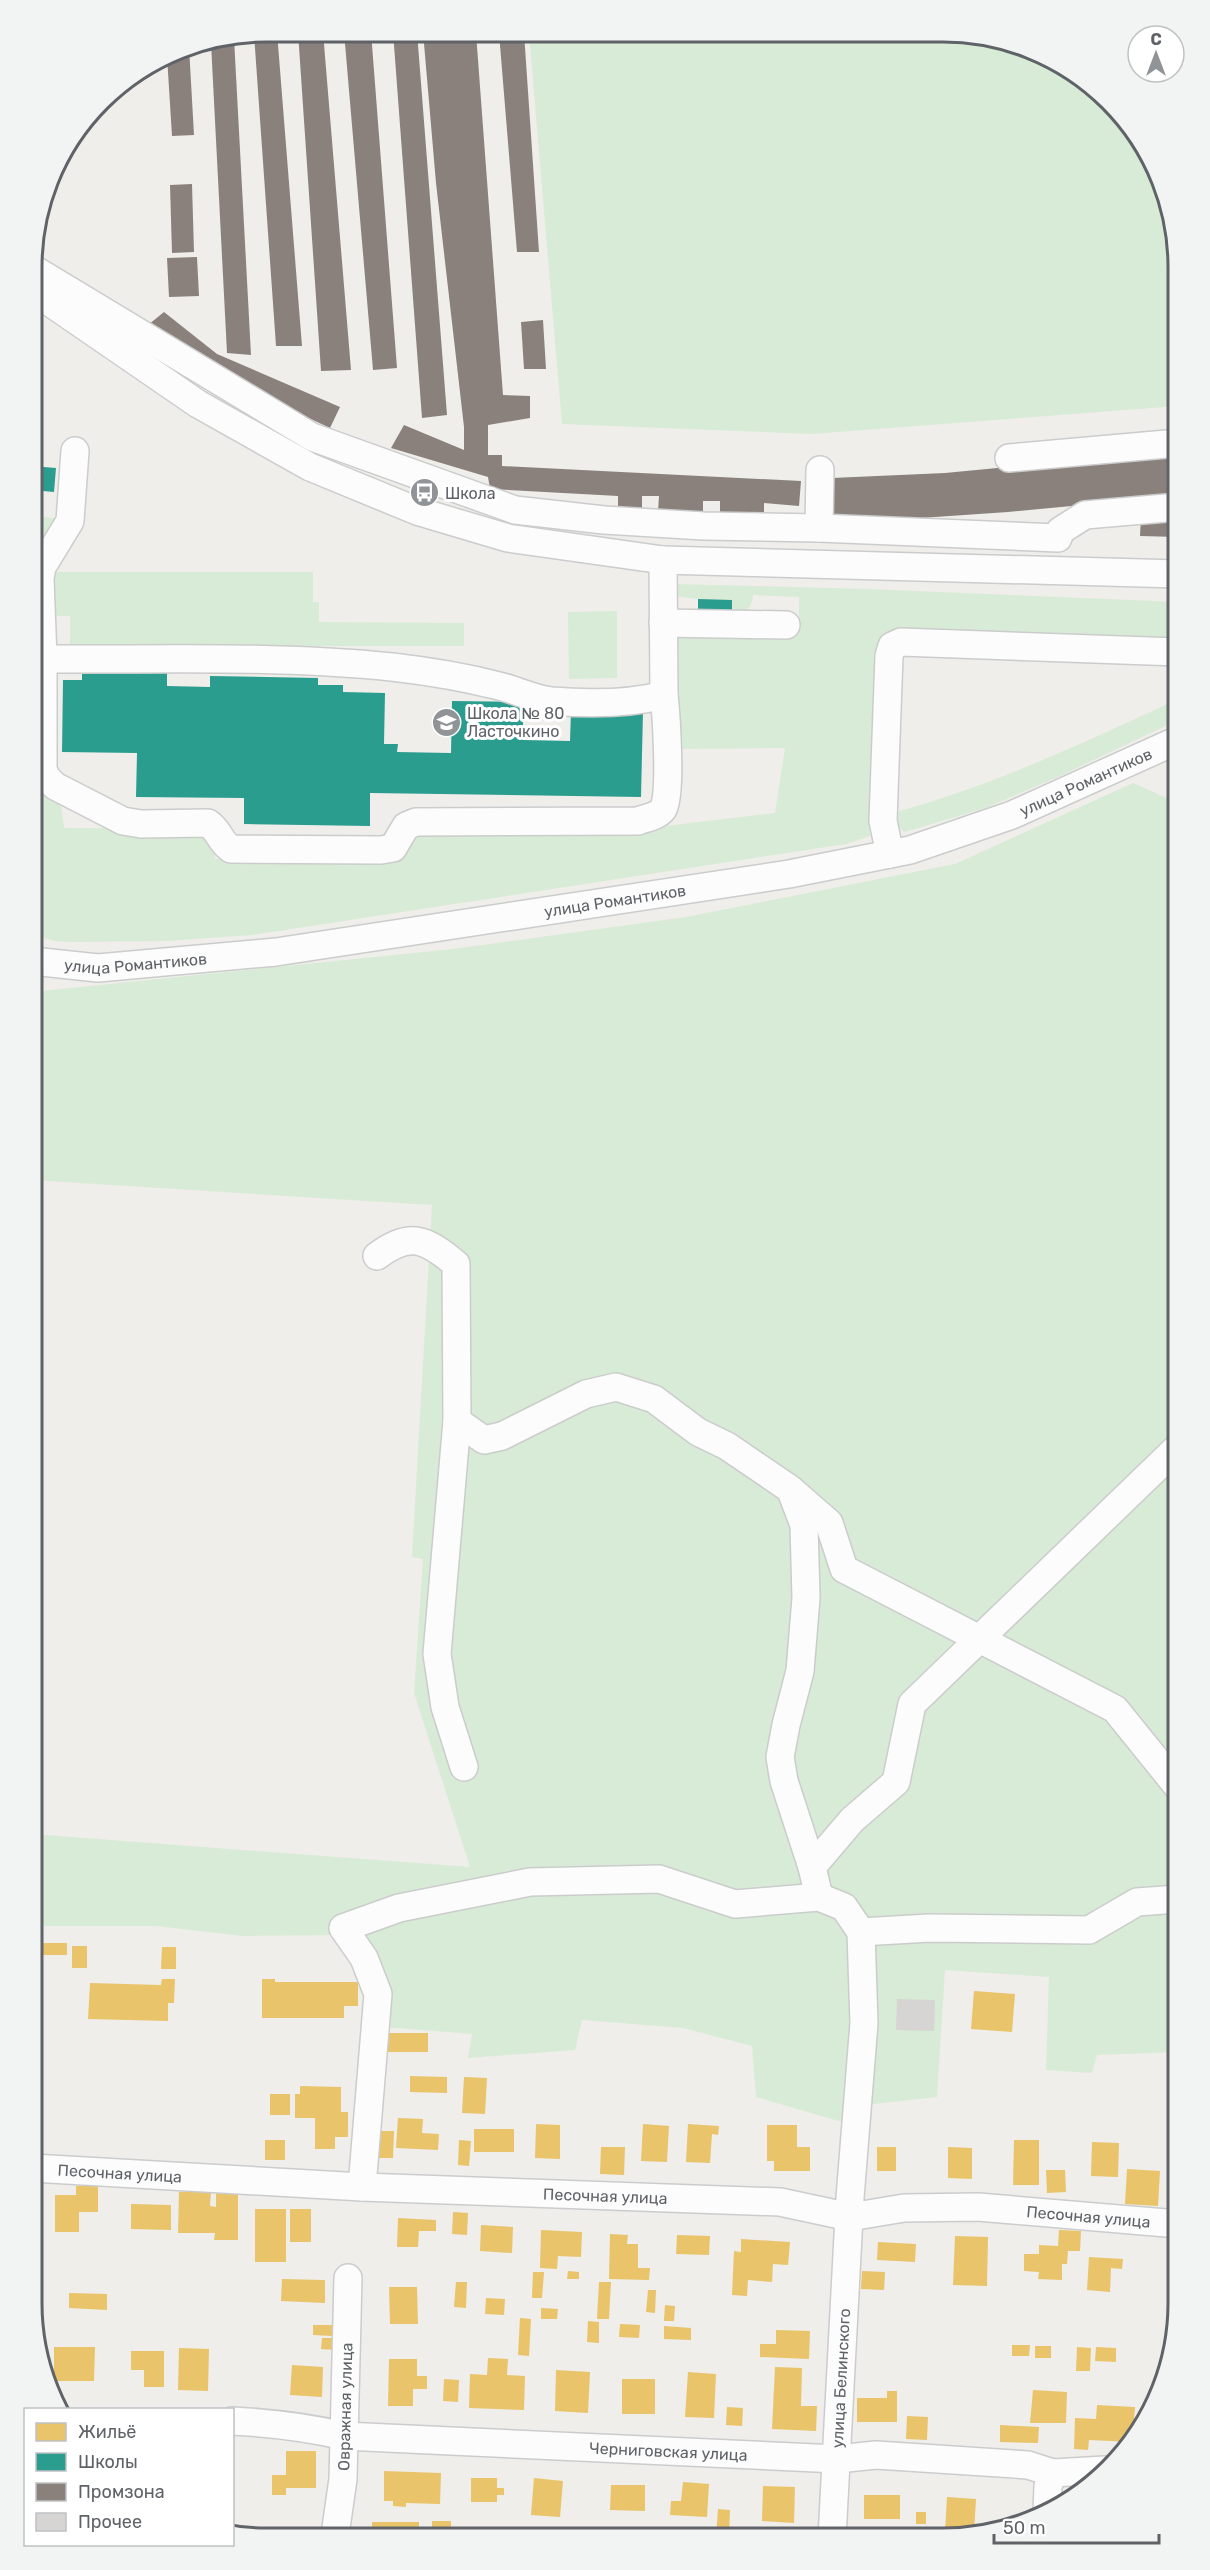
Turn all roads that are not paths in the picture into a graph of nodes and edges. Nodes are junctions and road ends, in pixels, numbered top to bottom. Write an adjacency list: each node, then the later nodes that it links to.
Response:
1 (42, 274): 8 (street)
2 (42, 297): 9 (street)
3 (1168, 444): 5 (street)
4 (75, 451): 10 (street)
5 (1008, 458)
6 (820, 470): 8 (street)
7 (1168, 508): 8 (street)
8 (819, 528)
9 (663, 560): 11 (street); 12 (street)
10 (42, 567)
11 (1168, 574)
12 (663, 622): 13 (street); 17 (street)
13 (786, 626)
14 (42, 631): 16 (street)
15 (1168, 652): 19 (street)
16 (43, 658): 17 (street); 17 (street)
17 (664, 695)
18 (1168, 745): 19 (street, улица Романтиков)
19 (890, 854): 20 (street, улица Романтиков)
20 (42, 962)
21 (377, 1256): 22 (street)
22 (457, 1421): 24 (street); 26 (street)
23 (1168, 1457): 25 (street)
24 (790, 1489): 25 (street); 28 (street)
25 (979, 1638): 27 (street); 28 (street)
26 (464, 1767)
27 (1168, 1775)
28 (812, 1867): 29 (street)
29 (819, 1897): 31 (street); 33 (street)
30 (1168, 1900): 31 (street)
31 (861, 1932): 34 (street, улица Белинского)
32 (42, 2169): 33 (street, Песочная улица)
33 (362, 2187): 34 (street, Песочная улица)
34 (850, 2217): 35 (street, Песочная улица); 39 (street, улица Белинского)
35 (1168, 2223)
36 (348, 2278): 38 (street, Овражная улица)
37 (234, 2421): 38 (street, Черниговская улица)
38 (344, 2436): 39 (street, Черниговская улица); 43 (street, Овражная улица)
39 (837, 2459): 41 (street, Черниговская улица); 44 (street, улица Белинского)
40 (1092, 2471): 41 (street, Черниговская улица)
41 (1053, 2473): 42 (street)
42 (1047, 2502)
43 (336, 2528)
44 (833, 2528)

